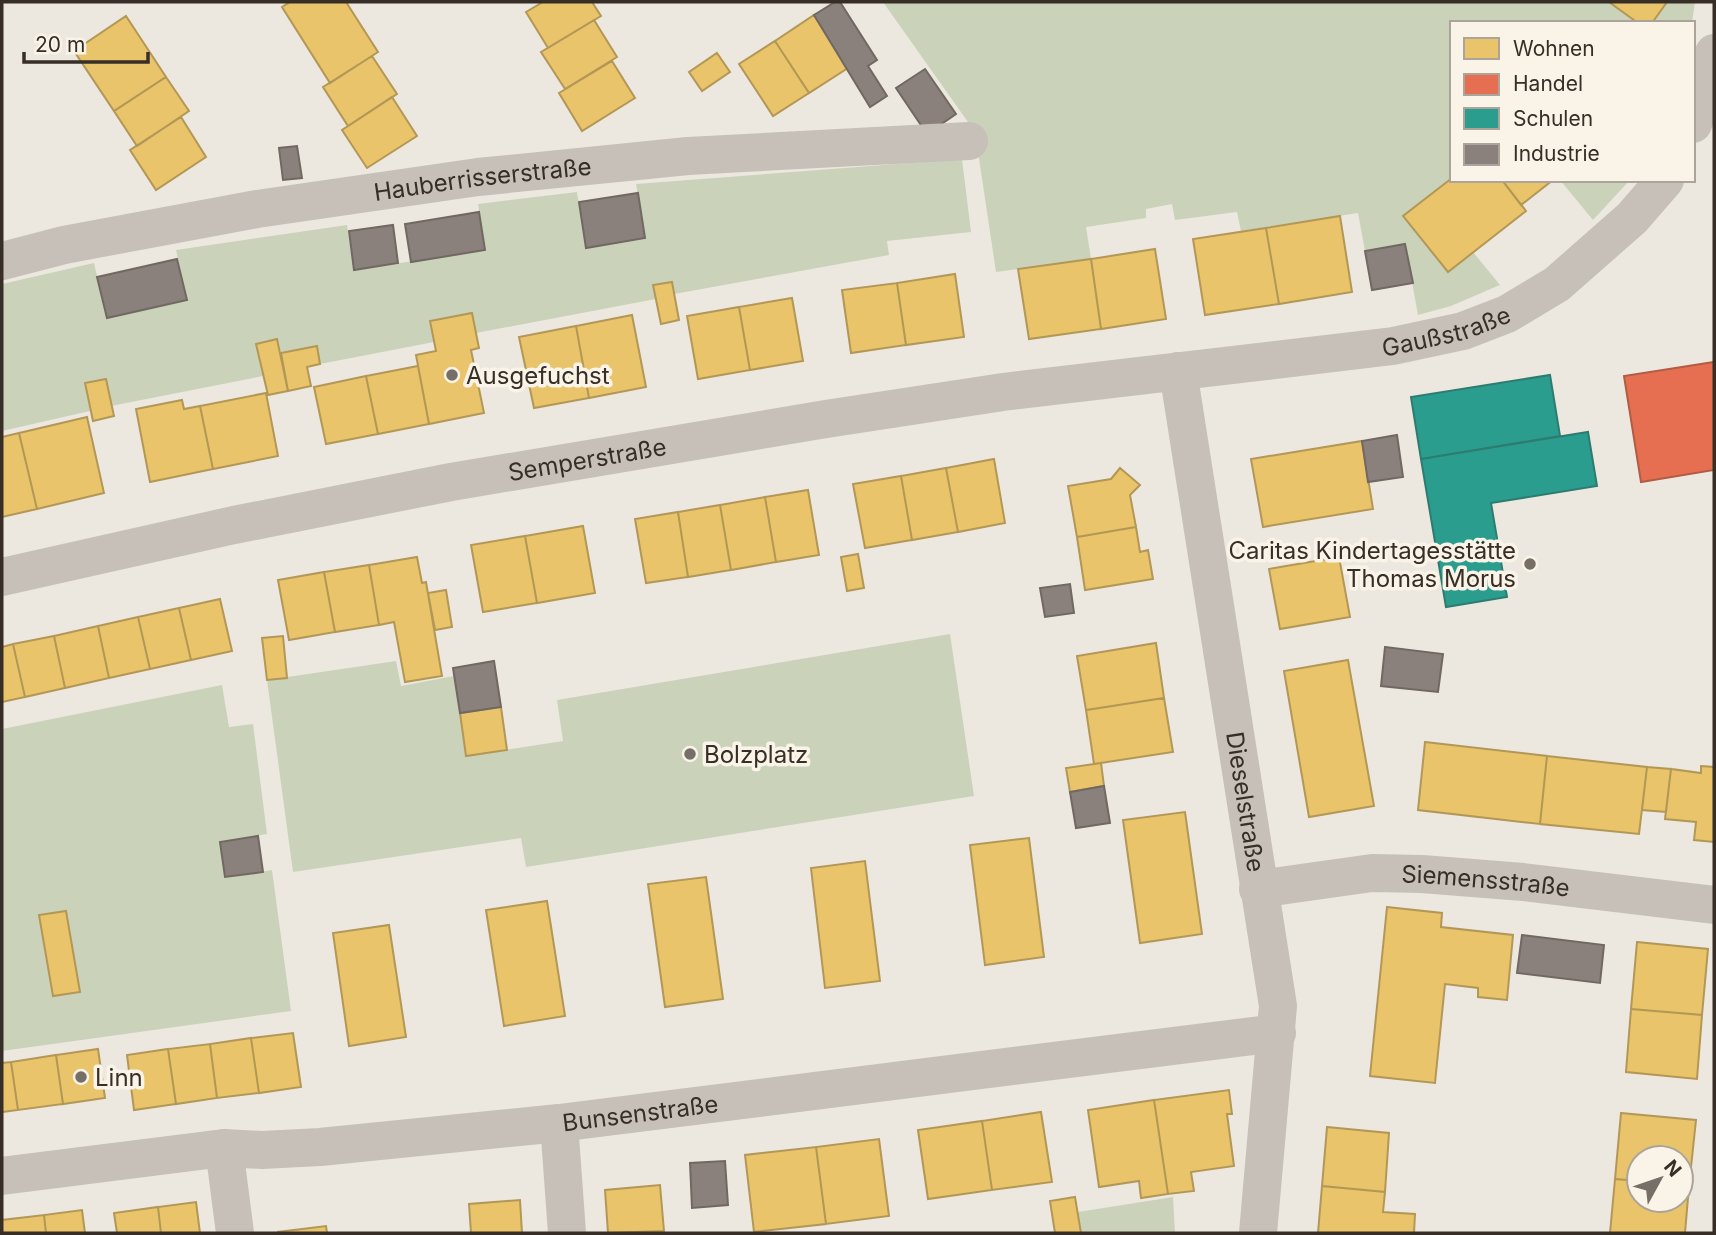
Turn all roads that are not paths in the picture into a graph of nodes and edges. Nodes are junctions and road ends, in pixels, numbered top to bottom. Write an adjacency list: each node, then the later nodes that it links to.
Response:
1 (1714, 53): 2 (street)
2 (1695, 119)
3 (969, 141): 5 (street, Hauberrisserstraße)
4 (1663, 182): 6 (street, Gaußstraße)
5 (2, 261)
6 (1178, 371): 7 (street, Semperstraße); 8 (street, Dieselstraße)
7 (2, 577)
8 (1258, 889): 9 (street, Siemensstraße); 10 (street, Dieselstraße)
9 (1714, 905)
10 (1277, 1033): 11 (street, Bunsenstraße); 16 (street, Dieselstraße)
11 (559, 1123): 12 (street, Bunsenstraße); 15 (street)
12 (224, 1148): 13 (street, Bunsenstraße); 14 (street)
13 (2, 1176)
14 (235, 1233)
15 (567, 1233)
16 (1258, 1233)

